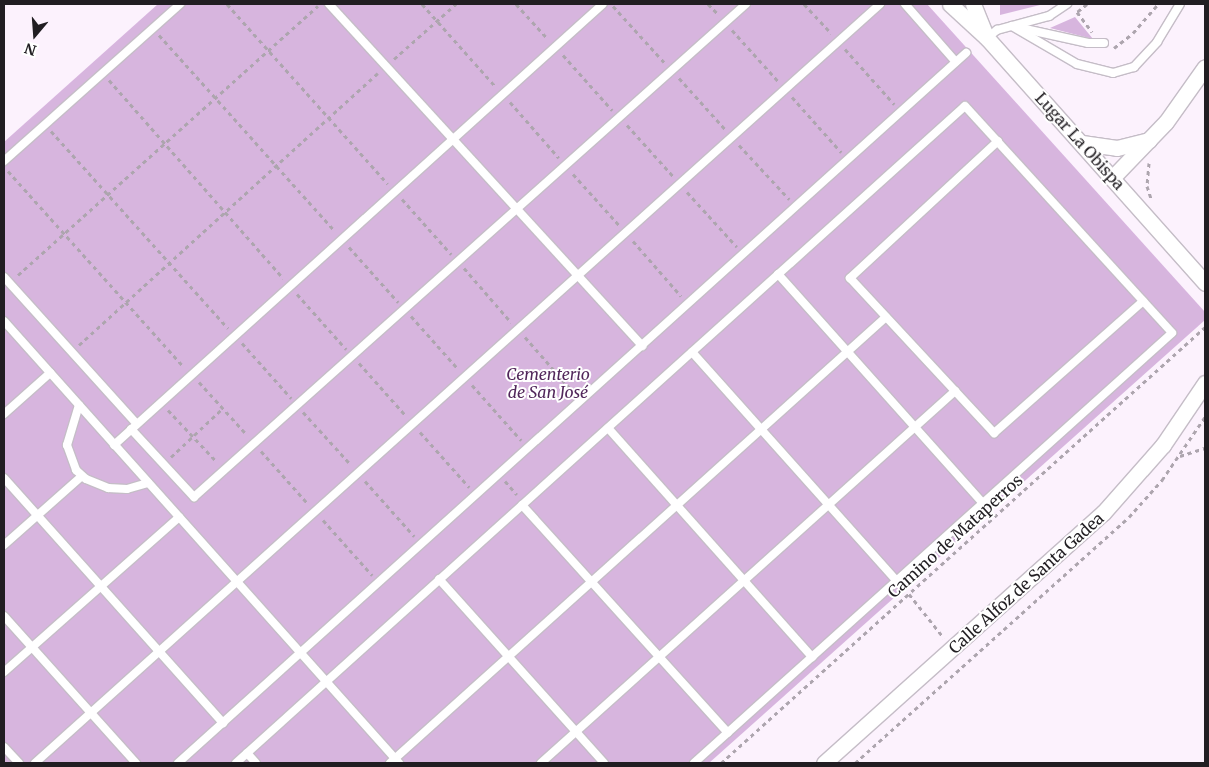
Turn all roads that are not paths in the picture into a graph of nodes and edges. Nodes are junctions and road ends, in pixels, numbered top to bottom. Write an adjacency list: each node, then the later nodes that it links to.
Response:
1 (180, 4): 21 (lane)
2 (329, 4): 17 (lane)
3 (603, 4): 17 (lane)
4 (746, 4): 23 (lane)
5 (880, 4): 25 (lane)
6 (905, 4): 15 (lane)
7 (950, 4): 12 (street, Lugar La Obispa)
8 (1067, 4): 11 (lane)
9 (1180, 4): 11 (lane)
10 (975, 5): 12 (street)
11 (1012, 26): 12 (lane); 13 (lane)
12 (987, 38): 20 (street, Lugar La Obispa)
13 (1103, 44)
14 (966, 53): 15 (lane)
15 (956, 62): 31 (lane)
16 (1205, 67): 18 (street)
17 (453, 139): 23 (lane); 39 (lane)
18 (1150, 140): 20 (street); 22 (street)
19 (998, 141): 24 (lane); 28 (lane); 29 (lane)
20 (1082, 143): 22 (street, Lugar La Obispa)
21 (4, 161)
22 (1113, 177): 27 (street, Lugar La Obispa)
23 (517, 209): 25 (lane); 39 (lane)
24 (778, 274): 32 (lane); 33 (lane)
25 (577, 275): 31 (lane); 58 (lane)
26 (6, 280): 39 (lane)
27 (1205, 283)
28 (1143, 301): 36 (lane); 47 (lane)
29 (886, 317): 33 (lane); 36 (lane)
30 (4, 321): 34 (lane)
31 (642, 346): 63 (lane)
32 (692, 352): 41 (lane); 42 (lane)
33 (848, 352): 40 (lane); 42 (lane)
34 (50, 373): 37 (lane); 38 (lane)
35 (1205, 383): 85 (street, Calle Alfoz de Santa Gadea)
36 (955, 391): 40 (lane)
37 (79, 406): 43 (lane); 44 (lane)
38 (4, 414)
39 (134, 427): 43 (lane)
40 (915, 427): 47 (lane); 49 (lane)
41 (608, 428): 48 (lane); 50 (lane)
42 (762, 429): 49 (lane); 50 (lane)
43 (114, 445): 46 (lane)
44 (82, 476): 46 (lane); 51 (lane)
45 (4, 478): 51 (lane)
46 (148, 483): 52 (lane)
47 (983, 503): 56 (lane)
48 (523, 504): 54 (lane); 57 (lane)
49 (828, 504): 55 (lane); 56 (lane)
50 (676, 506): 55 (lane); 57 (lane)
51 (37, 515): 53 (lane); 59 (lane)
52 (179, 517): 58 (lane); 59 (lane)
53 (4, 545)
54 (439, 579): 64 (lane); 68 (lane)
55 (744, 580): 65 (lane); 66 (lane)
56 (897, 581): 66 (lane)
57 (592, 582): 64 (lane); 65 (lane)
58 (236, 584): 62 (lane); 63 (lane)
59 (101, 586): 61 (lane); 62 (lane)
60 (4, 616): 61 (lane)
61 (32, 647): 67 (lane); 69 (lane)
62 (160, 652): 69 (lane); 70 (lane)
63 (301, 653): 68 (lane); 70 (lane)
64 (509, 657): 71 (lane); 75 (lane)
65 (659, 657): 71 (lane); 72 (lane)
66 (812, 657): 72 (lane)
67 (4, 672)
68 (326, 681): 74 (lane); 75 (lane)
69 (91, 713): 77 (lane); 78 (lane)
70 (223, 723): 79 (lane)
71 (576, 732): 82 (lane); 83 (lane)
72 (728, 733): 84 (lane)
73 (4, 746): 76 (lane)
74 (247, 753): 80 (lane); 81 (lane)
75 (395, 762)
76 (19, 763)
77 (35, 763)
78 (136, 763)
79 (178, 763)
80 (236, 763)
81 (256, 763)
82 (541, 763)
83 (604, 763)
84 (694, 763)
85 (824, 763)

